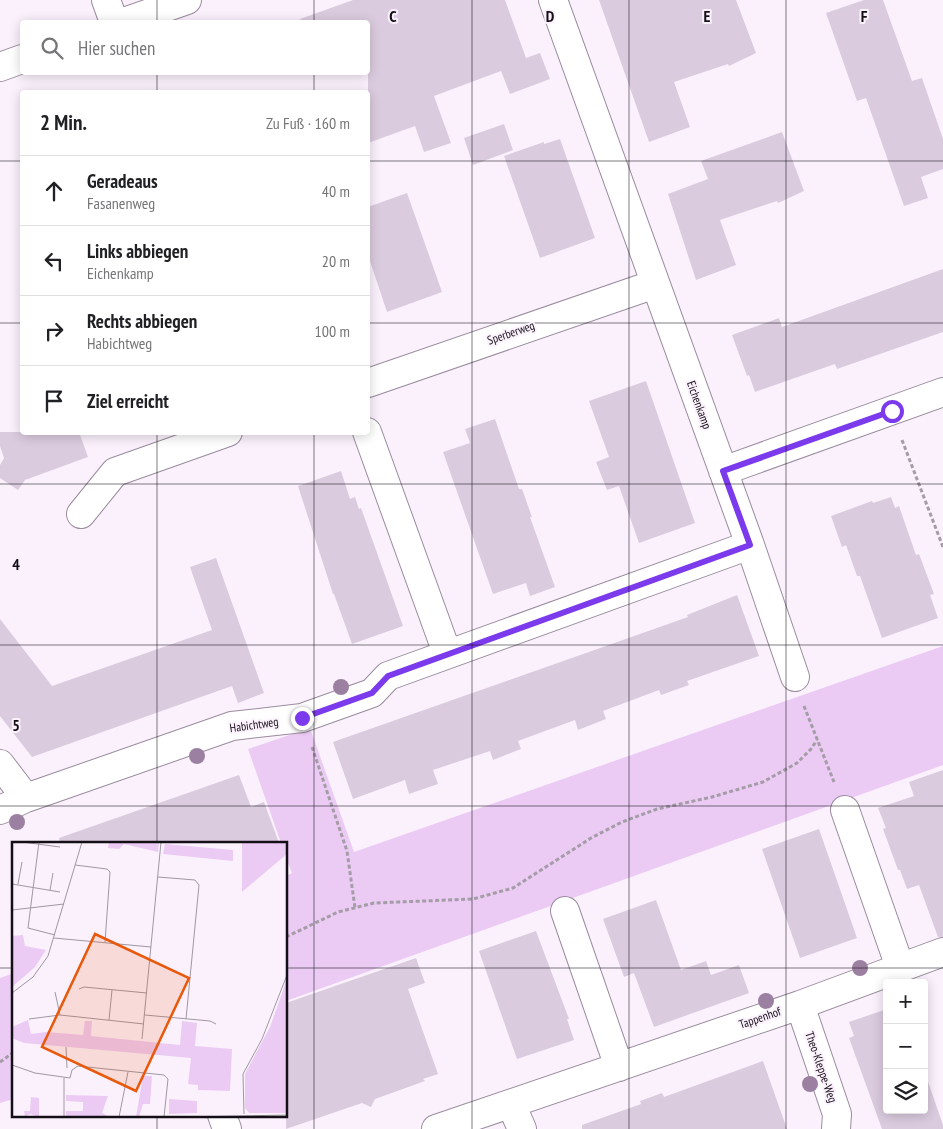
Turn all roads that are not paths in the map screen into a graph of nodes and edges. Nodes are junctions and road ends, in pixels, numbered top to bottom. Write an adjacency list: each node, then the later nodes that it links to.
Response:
1 (106, 0): 4 (street)
2 (187, 0): 5 (street)
3 (553, 0): 8 (street, Eichenkamp)
4 (113, 20)
5 (130, 20)
6 (20, 60): 7 (street)
7 (0, 67)
8 (655, 284): 9 (street, Sperberweg); 13 (street, Eichenkamp)
9 (370, 382)
10 (943, 392): 13 (street)
11 (220, 435): 14 (street)
12 (368, 435): 16 (street)
13 (723, 471): 15 (street, Eichenkamp)
14 (81, 514)
15 (750, 545): 16 (street, Habichtweg); 17 (street, Eichenkamp)
16 (446, 653): 19 (street, Habichtweg)
17 (794, 677)
18 (0, 764): 19 (street)
19 (26, 798): 20 (street, Habichtweg)
20 (0, 810)
21 (845, 810): 24 (street)
22 (564, 910): 26 (street)
23 (943, 952): 24 (street, Tappenhof)
24 (900, 967): 25 (street, Tappenhof)
25 (800, 1005): 26 (street, Tappenhof); 32 (street, Theo-Kleppe-Weg)
26 (620, 1067): 27 (street, Tappenhof)
27 (512, 1104): 30 (street, Tappenhof); 31 (street)
28 (222, 1116): 29 (street)
29 (227, 1129)
30 (436, 1129)
31 (522, 1129)
32 (836, 1129)

